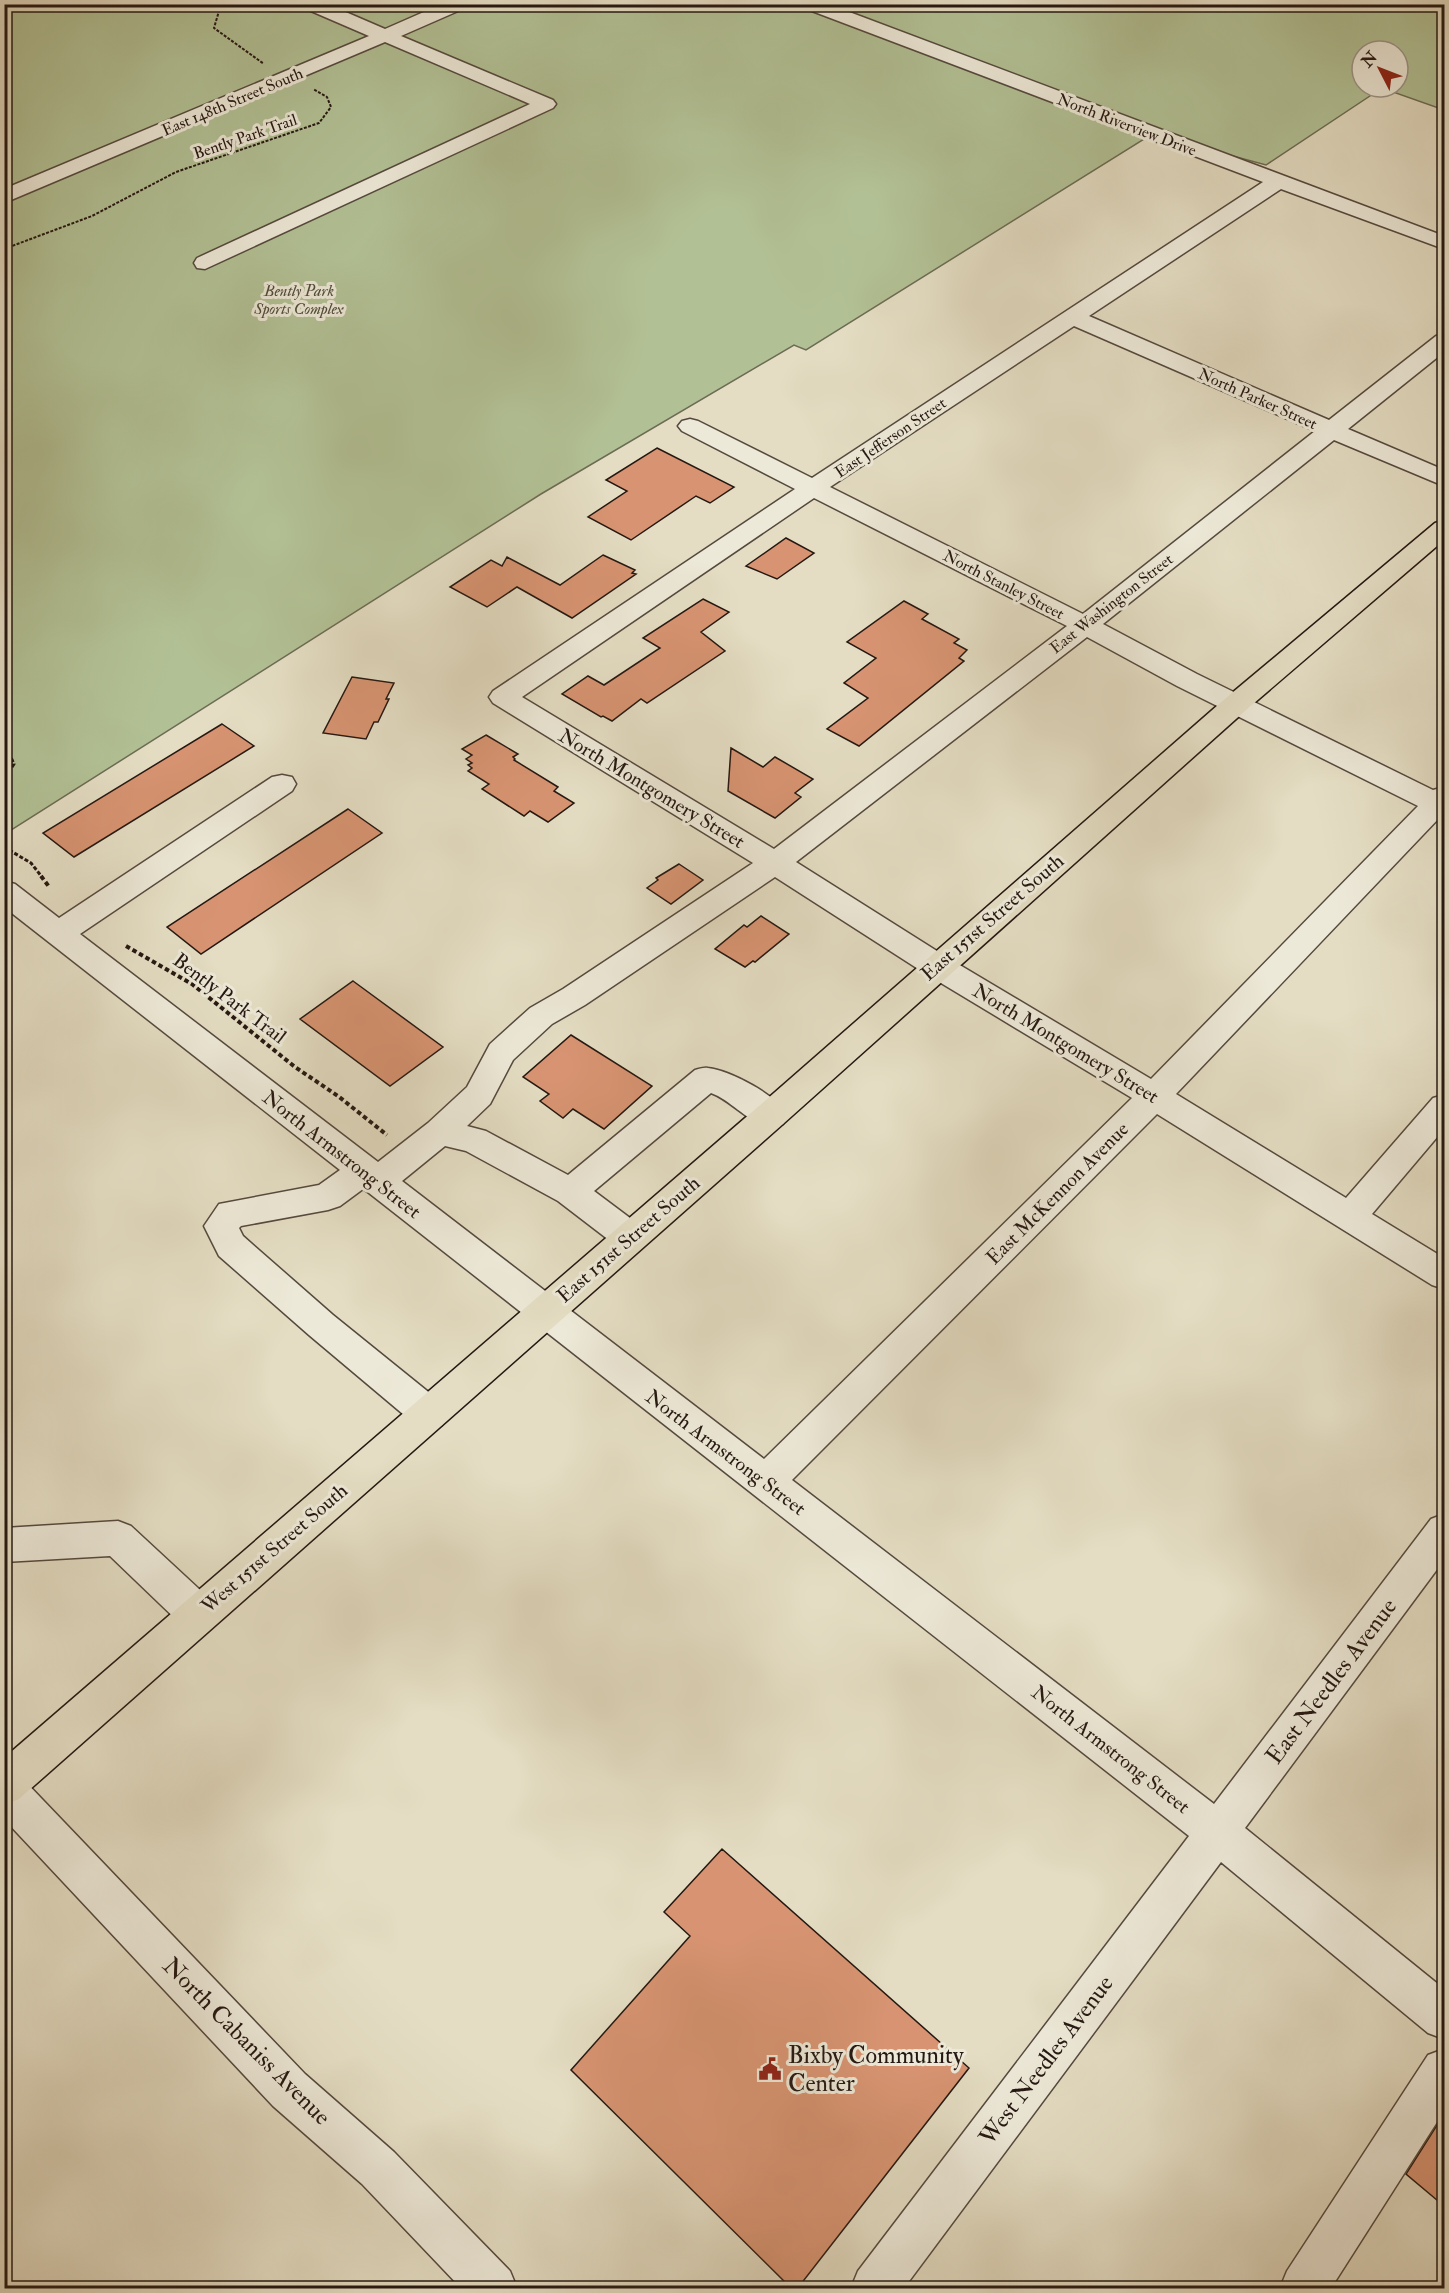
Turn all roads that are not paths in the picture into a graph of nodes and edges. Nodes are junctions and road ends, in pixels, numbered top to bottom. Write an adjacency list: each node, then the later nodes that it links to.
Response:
1 (310, 4): 4 (street)
2 (459, 4): 4 (street, East 148th Street South)
3 (810, 4): 5 (street, North Riverview Drive)
4 (383, 37): 6 (street, East 148th Street South); 8 (street)
5 (1279, 181): 7 (street, North Riverview Drive); 9 (street, East Jefferson Street)
6 (4, 197)
7 (1444, 243)
8 (205, 263)
9 (1072, 316): 12 (street, North Parker Street); 14 (street, East Jefferson Street)
10 (1444, 341): 12 (street, East Washington Street)
11 (690, 426): 14 (street, North Stanley Street)
12 (1331, 430): 13 (street, North Parker Street); 16 (street, East Washington Street)
13 (1444, 479)
14 (814, 487): 16 (street, North Stanley Street); 17 (street, East Jefferson Street)
15 (1444, 528): 18 (main road, East 151st Street South)
16 (1085, 625): 18 (street, North Stanley Street); 21 (street, East Washington Street)
17 (503, 697): 21 (street, North Montgomery Street)
18 (1236, 704): 20 (street, North Stanley Street); 24 (main road, East 151st Street South)
19 (282, 784): 23 (street)
20 (1442, 802): 25 (street, East McKennon Avenue)
21 (775, 863): 24 (street, North Montgomery Street); 28 (street, East Washington Street)
22 (4, 891): 23 (street, North Armstrong Street)
23 (68, 926): 29 (street, North Armstrong Street)
24 (937, 966): 25 (street, North Montgomery Street); 27 (main road, East 151st Street South)
25 (1155, 1096): 31 (street, North Montgomery Street); 36 (street, East McKennon Avenue)
26 (1444, 1107): 31 (street)
27 (771, 1114): 30 (street); 32 (main road, East 151st Street South)
28 (440, 1132): 29 (street, East Washington Street); 30 (street)
29 (370, 1176): 34 (street, North Armstrong Street); 35 (street, East Washington Street)
30 (570, 1192): 32 (street)
31 (1350, 1216): 33 (street, North Montgomery Street)
32 (630, 1237): 34 (main road, East 151st Street South)
33 (1444, 1275)
34 (544, 1312): 35 (main road, West 151st Street South); 36 (street, North Armstrong Street)
35 (429, 1414): 39 (main road, West 151st Street South)
36 (765, 1483): 42 (street, North Armstrong Street)
37 (1444, 1531): 42 (street, East Needles Avenue)
38 (4, 1545): 39 (street)
39 (198, 1614): 40 (main road, West 151st Street South)
40 (4, 1785)
41 (4, 1790): 45 (street, North Cabaniss Avenue)
42 (1217, 1832): 43 (street, North Armstrong Street); 46 (street, West Needles Avenue)
43 (1444, 2017)
44 (1444, 2071): 47 (street)
45 (493, 2289)
46 (875, 2289)
47 (1304, 2289)

